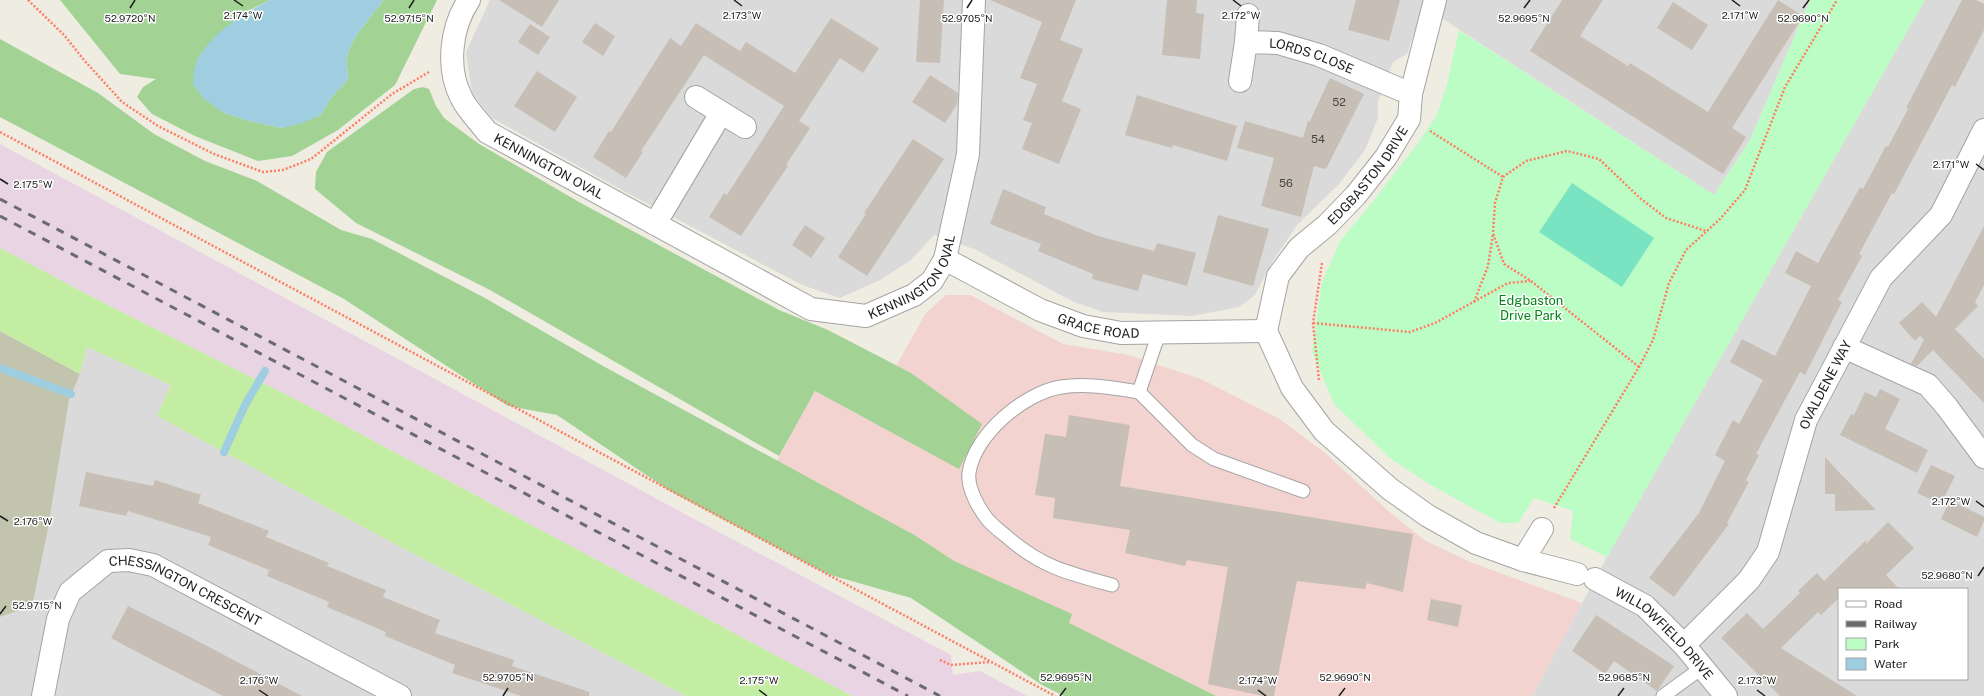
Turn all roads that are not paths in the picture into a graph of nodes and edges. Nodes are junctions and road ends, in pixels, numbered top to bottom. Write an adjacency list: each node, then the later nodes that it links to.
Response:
1 (469, 0): 12 (street, KENNINGTON OVAL)
2 (974, 0): 13 (street, KENNINGTON OVAL)
3 (1435, 0): 7 (street, EDGBASTON DRIVE)
4 (1248, 15): 5 (street)
5 (1246, 42): 6 (street); 7 (street, LORDS CLOSE)
6 (1240, 81)
7 (1411, 94): 14 (street, EDGBASTON DRIVE)
8 (696, 97): 9 (street)
9 (721, 113): 10 (street); 12 (street)
10 (745, 127)
11 (1984, 130): 16 (street, OVALDENE WAY)
12 (655, 224): 13 (street, KENNINGTON OVAL)
13 (946, 260): 15 (street, GRACE ROAD)
14 (1266, 331): 15 (street, GRACE ROAD); 21 (street, WILLOWFIELD DRIVE)
15 (1159, 333): 17 (lane)
16 (1844, 347): 18 (street); 23 (street, OVALDENE WAY)
17 (1139, 392): 19 (lane); 22 (lane)
18 (1984, 457)
19 (1303, 491)
20 (1542, 529): 21 (street)
21 (1523, 560): 23 (street, WILLOWFIELD DRIVE)
22 (1112, 585)
23 (1684, 645): 24 (street, WILLOWFIELD DRIVE)
24 (1702, 667): 27 (lane); 28 (street, WILLOWFIELD DRIVE)
25 (43, 696): 26 (street, CHESSINGTON CRESCENT)
26 (400, 696)
27 (1663, 696)
28 (1726, 696)

